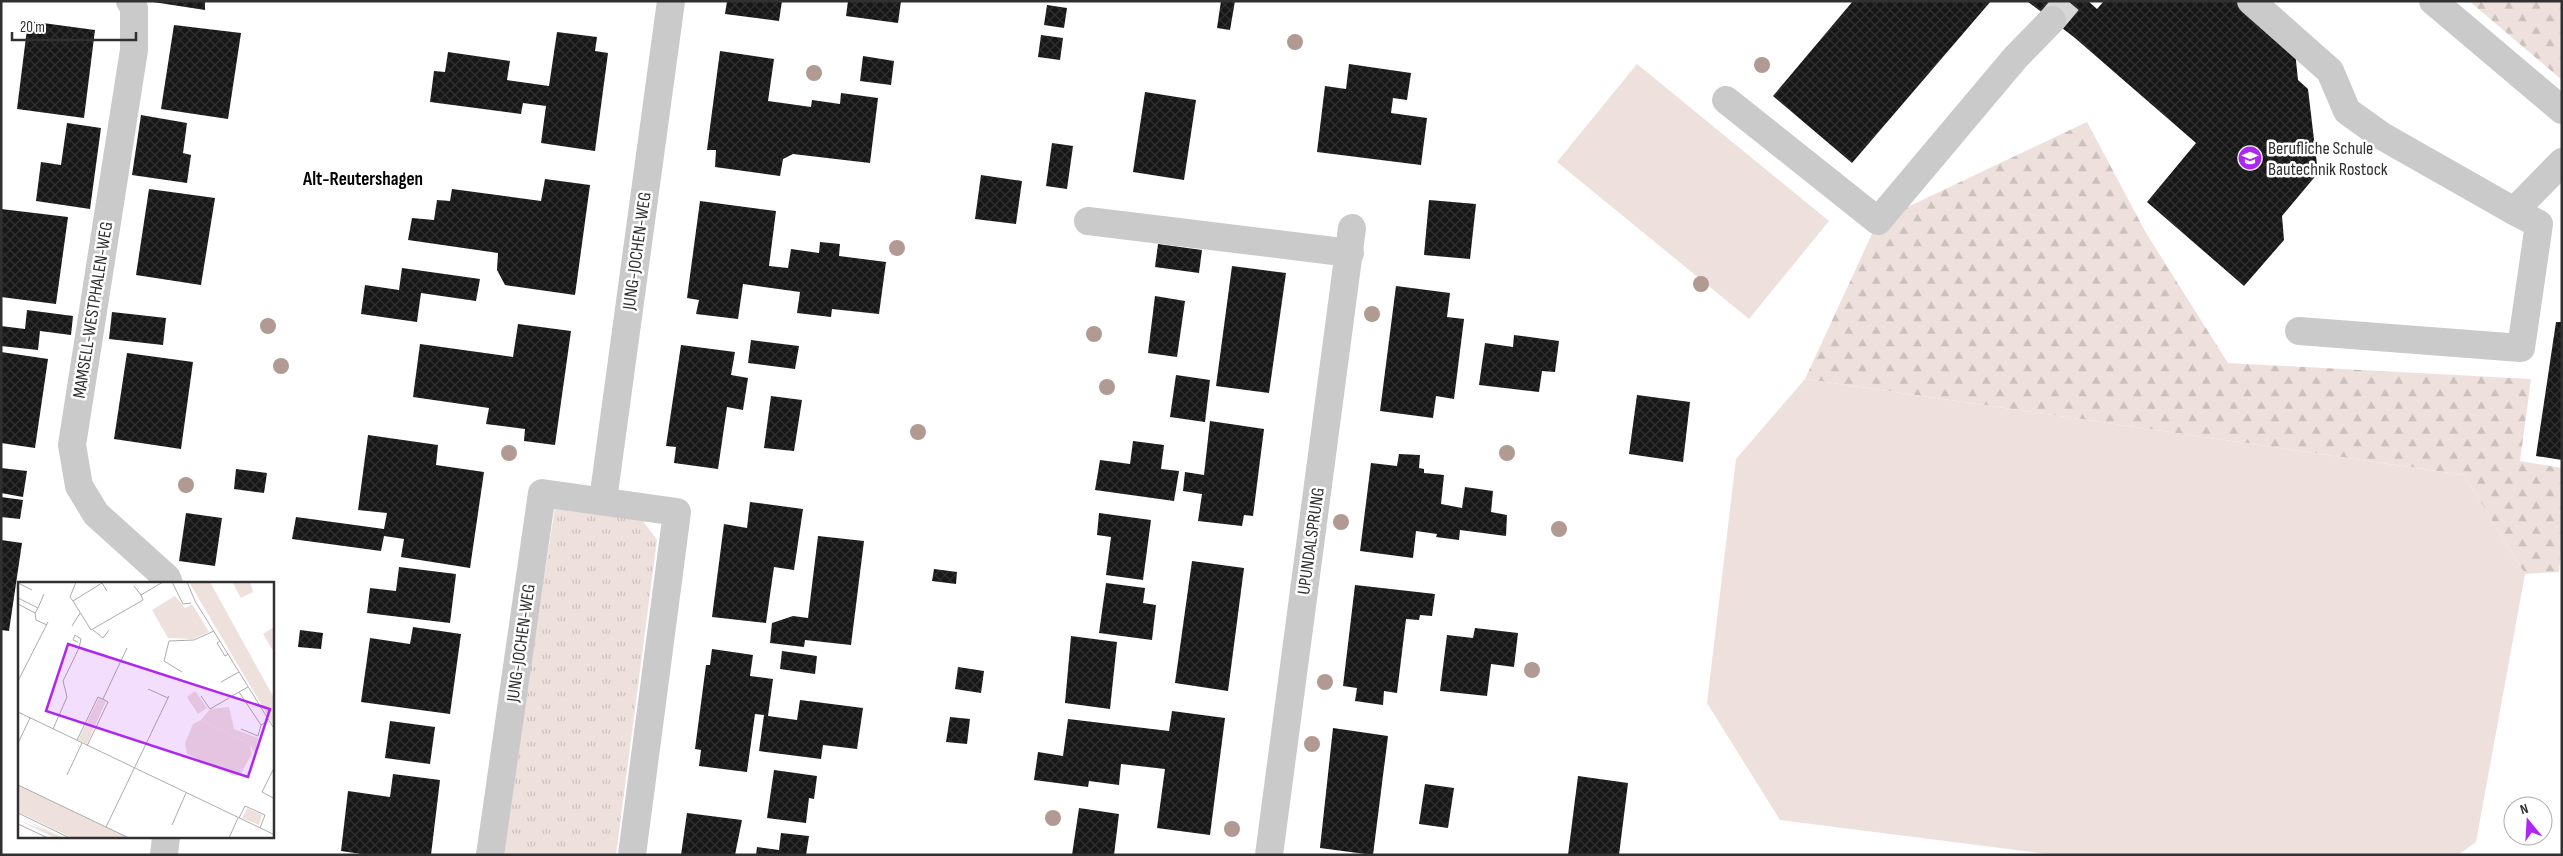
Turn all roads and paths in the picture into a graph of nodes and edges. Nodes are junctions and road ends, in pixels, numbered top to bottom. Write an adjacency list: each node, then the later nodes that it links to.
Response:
1 (130, 1): 13 (street, MAMSELL-WESTPHALEN-WEG)
2 (671, 1): 12 (street, JUNG-JOCHEN-WEG)
3 (2251, 1): 9 (street)
4 (2433, 1): 7 (street)
5 (2052, 20): 6 (street)
6 (1726, 100)
7 (2562, 110)
8 (2562, 162): 9 (street)
9 (2514, 210): 11 (street)
10 (1088, 221): 18 (street, UPUNDALSPRUNG)
11 (2299, 331)
12 (603, 500): 16 (street, JUNG-JOCHEN-WEG); 17 (street, JUNG-JOCHEN-WEG)
13 (168, 582)
14 (166, 838): 15 (street)
15 (164, 855)
16 (490, 855)
17 (632, 855)
18 (1269, 855)

